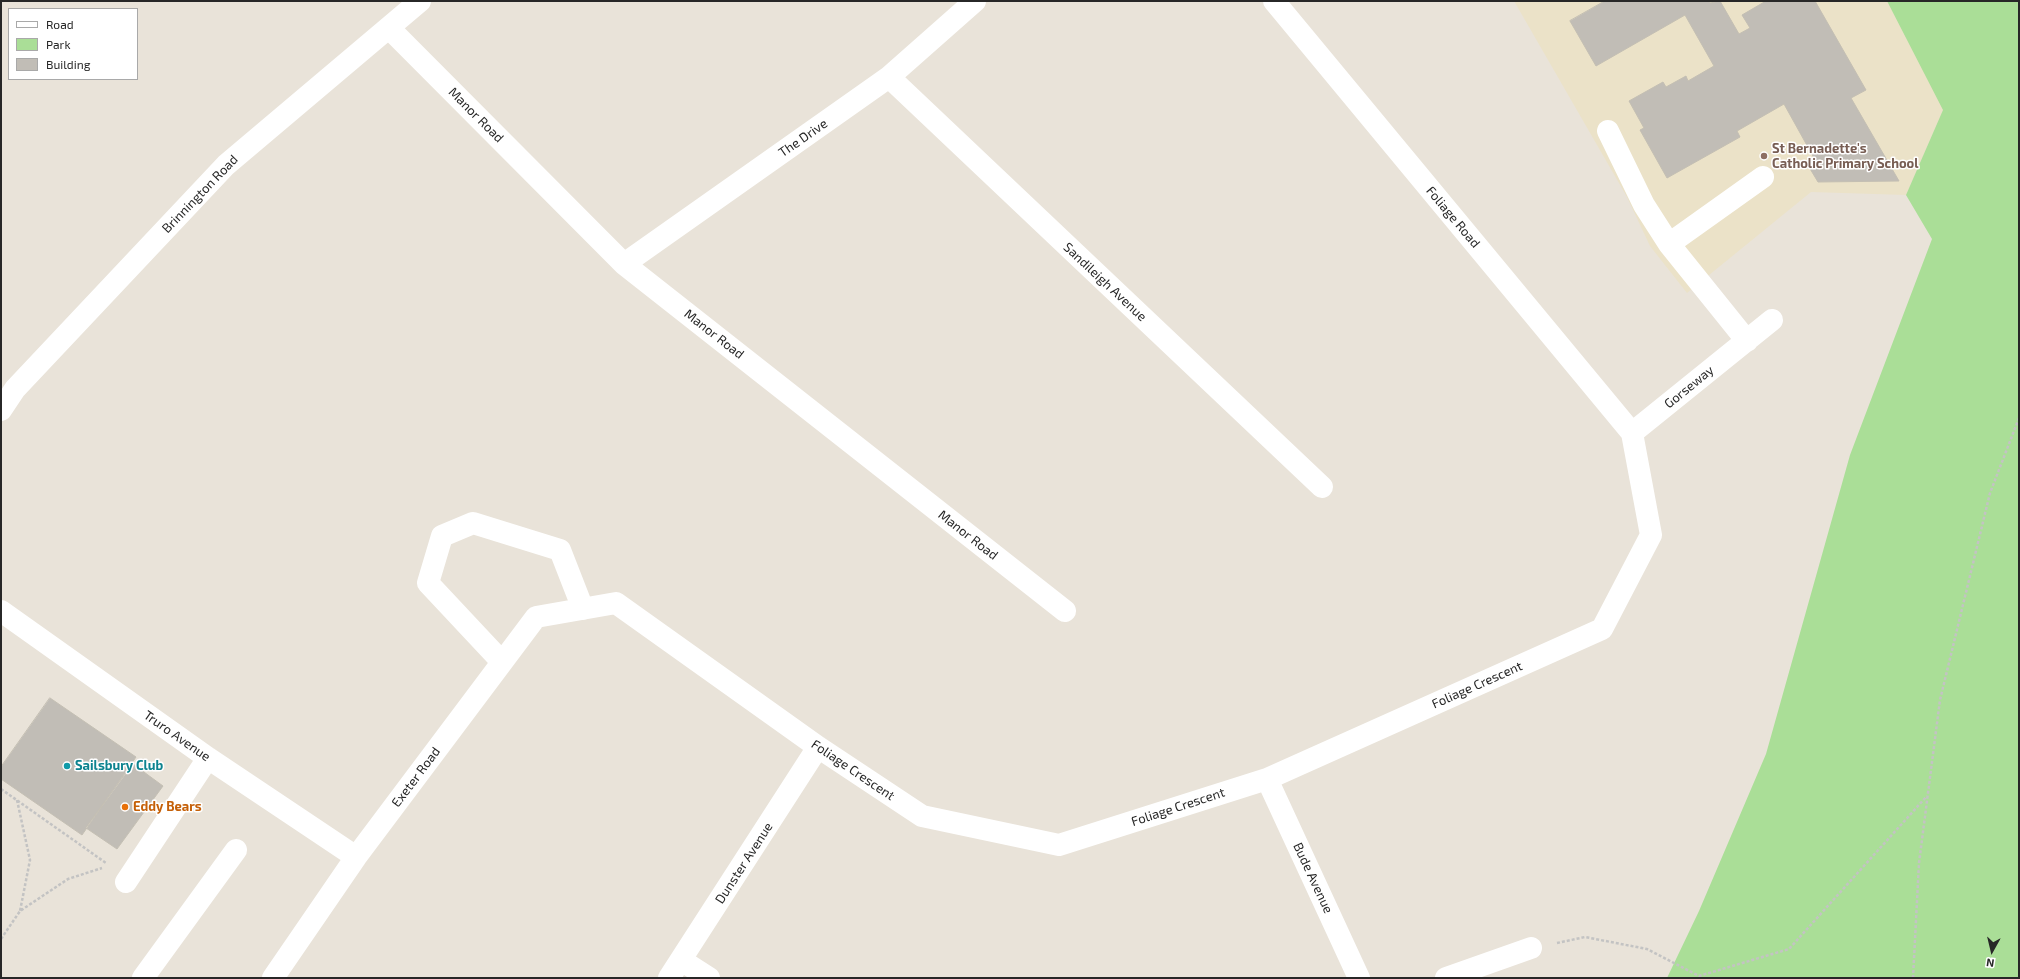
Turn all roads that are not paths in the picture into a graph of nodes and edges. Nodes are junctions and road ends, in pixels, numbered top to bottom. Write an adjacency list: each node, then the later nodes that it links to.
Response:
1 (420, 1): 4 (street, Brinnington Road)
2 (975, 1): 5 (street, The Drive)
3 (1274, 1): 14 (street, Foliage Road)
4 (389, 28): 9 (street, Manor Road); 12 (street, Brinnington Road)
5 (889, 77): 9 (street, The Drive); 15 (street, Sandileigh Avenue)
6 (1608, 131): 8 (street)
7 (1763, 176): 8 (street)
8 (1669, 244): 11 (street)
9 (624, 264): 18 (street, Manor Road)
10 (1772, 320): 11 (street, Gorseway)
11 (1747, 341): 14 (street, Gorseway)
12 (8, 385): 13 (street, Brinnington Road)
13 (1, 410)
14 (1632, 433): 22 (street, Foliage Crescent)
15 (1322, 487)
16 (583, 609): 19 (street, Exeter Road); 19 (street); 20 (street, Foliage Crescent)
17 (1, 611): 21 (street, Truro Avenue)
18 (1065, 611)
19 (502, 662): 24 (street, Exeter Road)
20 (818, 747): 22 (street, Foliage Crescent); 27 (street, Dunster Avenue)
21 (208, 758): 24 (street, Truro Avenue); 25 (street)
22 (1267, 779): 32 (street, Bude Avenue)
23 (236, 850): 28 (street)
24 (356, 857): 29 (street, Exeter Road)
25 (126, 882)
26 (1531, 948): 33 (street)
27 (681, 960): 30 (street, Dunster Avenue); 31 (street)
28 (143, 978)
29 (273, 978)
30 (669, 978)
31 (709, 978)
32 (1359, 978)
33 (1446, 978)

